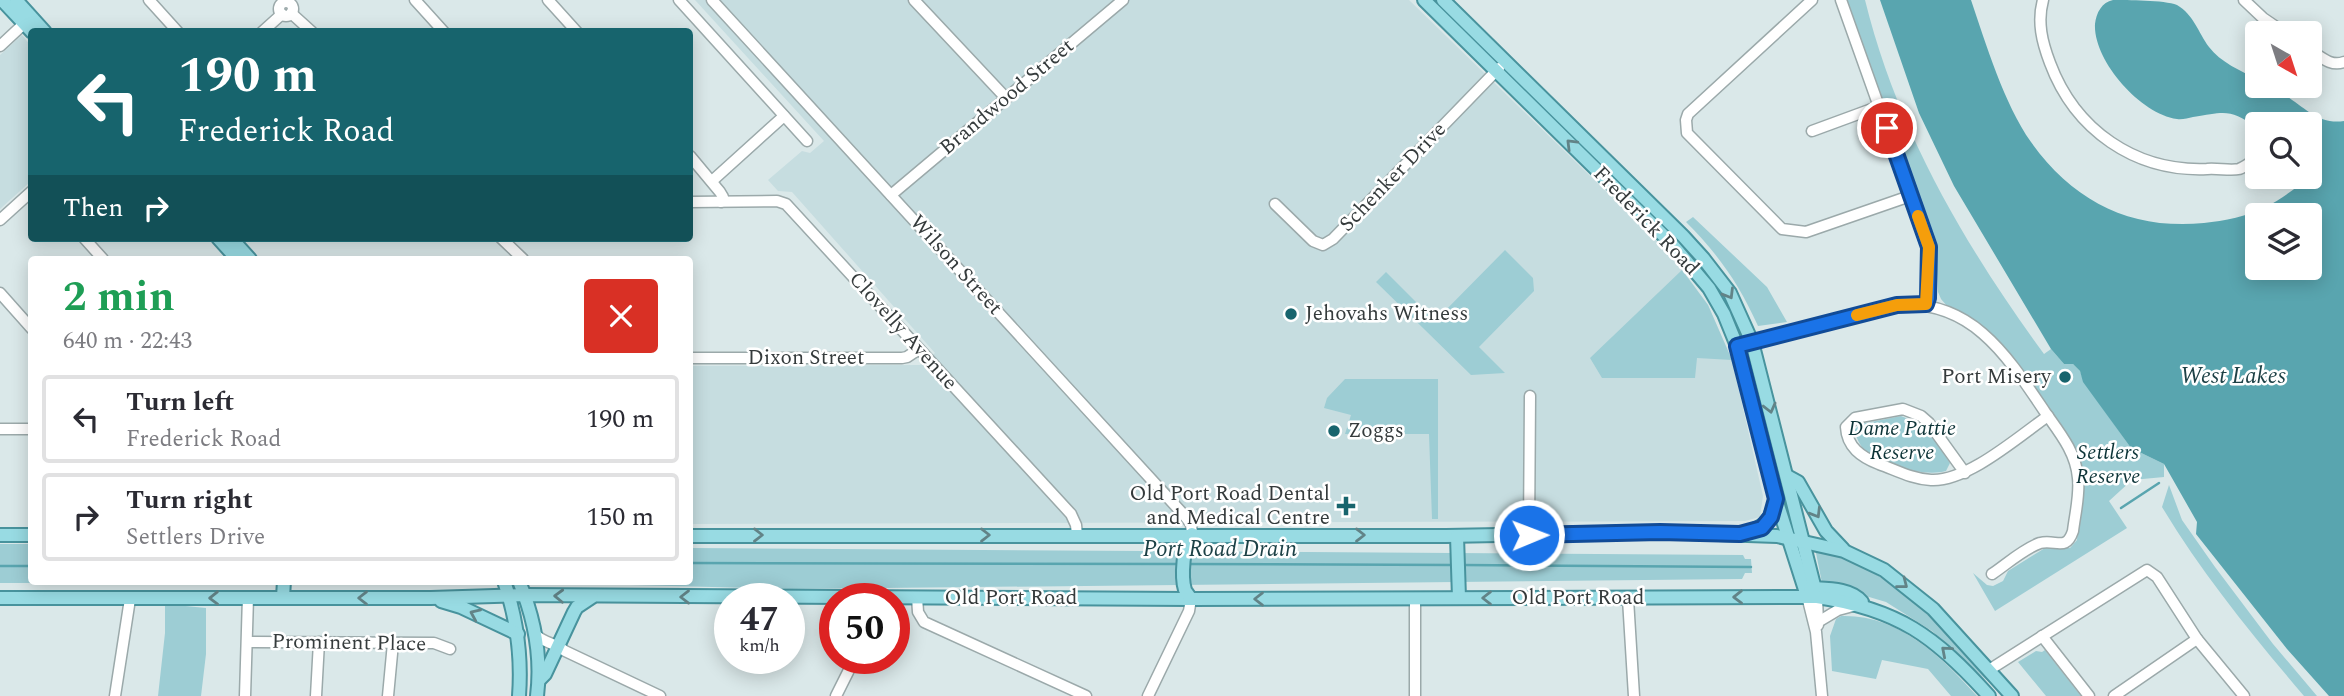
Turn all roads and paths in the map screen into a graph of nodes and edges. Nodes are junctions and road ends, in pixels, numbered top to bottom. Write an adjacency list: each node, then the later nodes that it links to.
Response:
1 (2, 0): 18 (main road)
2 (16, 0): 18 (main road)
3 (149, 0): 19 (street)
4 (415, 0): 22 (street)
5 (548, 0): 23 (street)
6 (679, 0): 30 (street)
7 (712, 0): 37 (street, Wilson Street)
8 (914, 0): 28 (street)
9 (1123, 0): 28 (street, Brandwood Street)
10 (1424, 0): 27 (main road, Frederick Road)
11 (1443, 0): 27 (main road, Frederick Road)
12 (1812, 0): 38 (street)
13 (1840, 0): 29 (street)
14 (2043, 0): 34 (street)
15 (2244, 0): 17 (street)
16 (287, 6): 20 (street); 21 (street)
17 (2268, 21)
18 (29, 25): 24 (street)
19 (174, 28)
20 (266, 28)
21 (308, 28)
22 (440, 28)
23 (573, 28)
24 (0, 46)
25 (2322, 58): 26 (street)
26 (2344, 62)
27 (1501, 66): 41 (street, Schenker Drive); 54 (main road, Frederick Road, one-way to 54); 55 (main road, Frederick Road, one-way to 27)
28 (1006, 98): 37 (street, Brandwood Street)
29 (1880, 106): 31 (street); 38 (street)
30 (784, 116): 32 (street); 35 (street)
31 (1812, 131)
32 (807, 141)
33 (693, 159): 35 (street)
34 (2245, 166)
35 (712, 181): 40 (street)
36 (28, 195): 42 (street)
37 (891, 195): 65 (street, Wilson Street)
38 (1910, 196): 52 (street)
39 (693, 202): 40 (street, Clovelly Avenue)
40 (721, 202): 56 (street, Clovelly Avenue)
41 (1275, 204)
42 (0, 220)
43 (88, 242): 47 (street)
44 (222, 242): 48 (main road)
45 (235, 242): 49 (main road)
46 (505, 242): 50 (street)
47 (100, 256)
48 (234, 256)
49 (247, 256)
50 (520, 256)
51 (0, 293): 53 (street)
52 (1926, 304): 54 (street); 59 (street)
53 (28, 324)
54 (1752, 342): 55 (street); 63 (main road, Frederick Road, one-way to 63)
55 (1737, 346): 64 (main road, Frederick Road)
56 (919, 349): 57 (street, Dixon Street); 69 (street, Clovelly Avenue)
57 (693, 358)
58 (1530, 396): 70 (street)
59 (2048, 416): 62 (street); 76 (street)
60 (0, 429): 61 (street)
61 (28, 429)
62 (1965, 473): 62 (street)
63 (1787, 476): 74 (main road, Frederick Road); 75 (main road, one-way to 75)
64 (1776, 499): 66 (main road); 73 (main road, Frederick Road)
65 (1192, 534): 69 (main road); 72 (main road, one-way to 72); 81 (main road)
66 (1740, 534): 70 (main road); 73 (main road)
67 (0, 535): 68 (main road)
68 (28, 535)
69 (1077, 535): 71 (main road, one-way to 69)
70 (1529, 535): 72 (main road)
71 (693, 536)
72 (1457, 536): 93 (main road)
73 (1787, 539): 74 (main road); 80 (main road, Frederick Road)
74 (1802, 540): 75 (main road); 80 (main road, Frederick Road)
75 (1844, 551): 107 (main road, one-way to 107)
76 (1992, 574)
77 (284, 585): 85 (main road)
78 (505, 585): 83 (main road)
79 (521, 585): 82 (main road)
80 (1811, 592): 94 (main road, Old Port Road, one-way to 94); 96 (main road, Old Port Road); 97 (street)
81 (1188, 593): 88 (main road, Old Port Road); 92 (main road, Old Port Road, one-way to 81); 119 (street)
82 (525, 595): 83 (main road, Old Port Road); 86 (main road, Old Port Road, one-way to 82); 99 (main road)
83 (509, 596): 90 (main road, Old Port Road); 98 (main road)
84 (247, 597): 85 (main road, Old Port Road); 95 (main road, Old Port Road, one-way to 95); 102 (street)
85 (283, 597): 90 (main road, Old Port Road, one-way to 85)
86 (593, 597): 91 (main road, Old Port Road, one-way to 86); 105 (main road)
87 (910, 597): 88 (main road, Old Port Road)
88 (917, 597): 118 (street)
89 (0, 598): 95 (main road, Old Port Road)
90 (431, 598): 98 (main road, one-way to 90)
91 (819, 598)
92 (1415, 598): 93 (main road, Old Port Road); 120 (street)
93 (1459, 598): 94 (main road, Old Port Road, one-way to 93)
94 (1628, 598): 121 (street)
95 (130, 599): 110 (street)
96 (1864, 605): 97 (street); 123 (main road, one-way to 96)
97 (1817, 627): 122 (street)
98 (518, 634): 114 (main road)
99 (535, 634): 105 (street); 109 (main road)
100 (2042, 636): 101 (street); 107 (street); 125 (street)
101 (2197, 639): 126 (street); 127 (street)
102 (248, 642): 103 (street, Prominent Place); 111 (street)
103 (319, 642): 104 (street, Prominent Place); 112 (street)
104 (393, 643): 106 (street, Prominent Place); 113 (street)
105 (558, 645): 109 (main road); 116 (street)
106 (450, 649)
107 (1989, 670): 124 (main road)
108 (847, 674): 117 (street)
109 (539, 680): 115 (main road)
110 (115, 696)
111 (244, 696)
112 (316, 696)
113 (388, 696)
114 (519, 696)
115 (537, 696)
116 (660, 696)
117 (836, 696)
118 (1086, 696)
119 (1148, 696)
120 (1415, 696)
121 (1634, 696)
122 (1822, 696)
123 (1989, 696)
124 (2012, 696)
125 (2089, 696)
126 (2114, 696)
127 (2244, 696)

